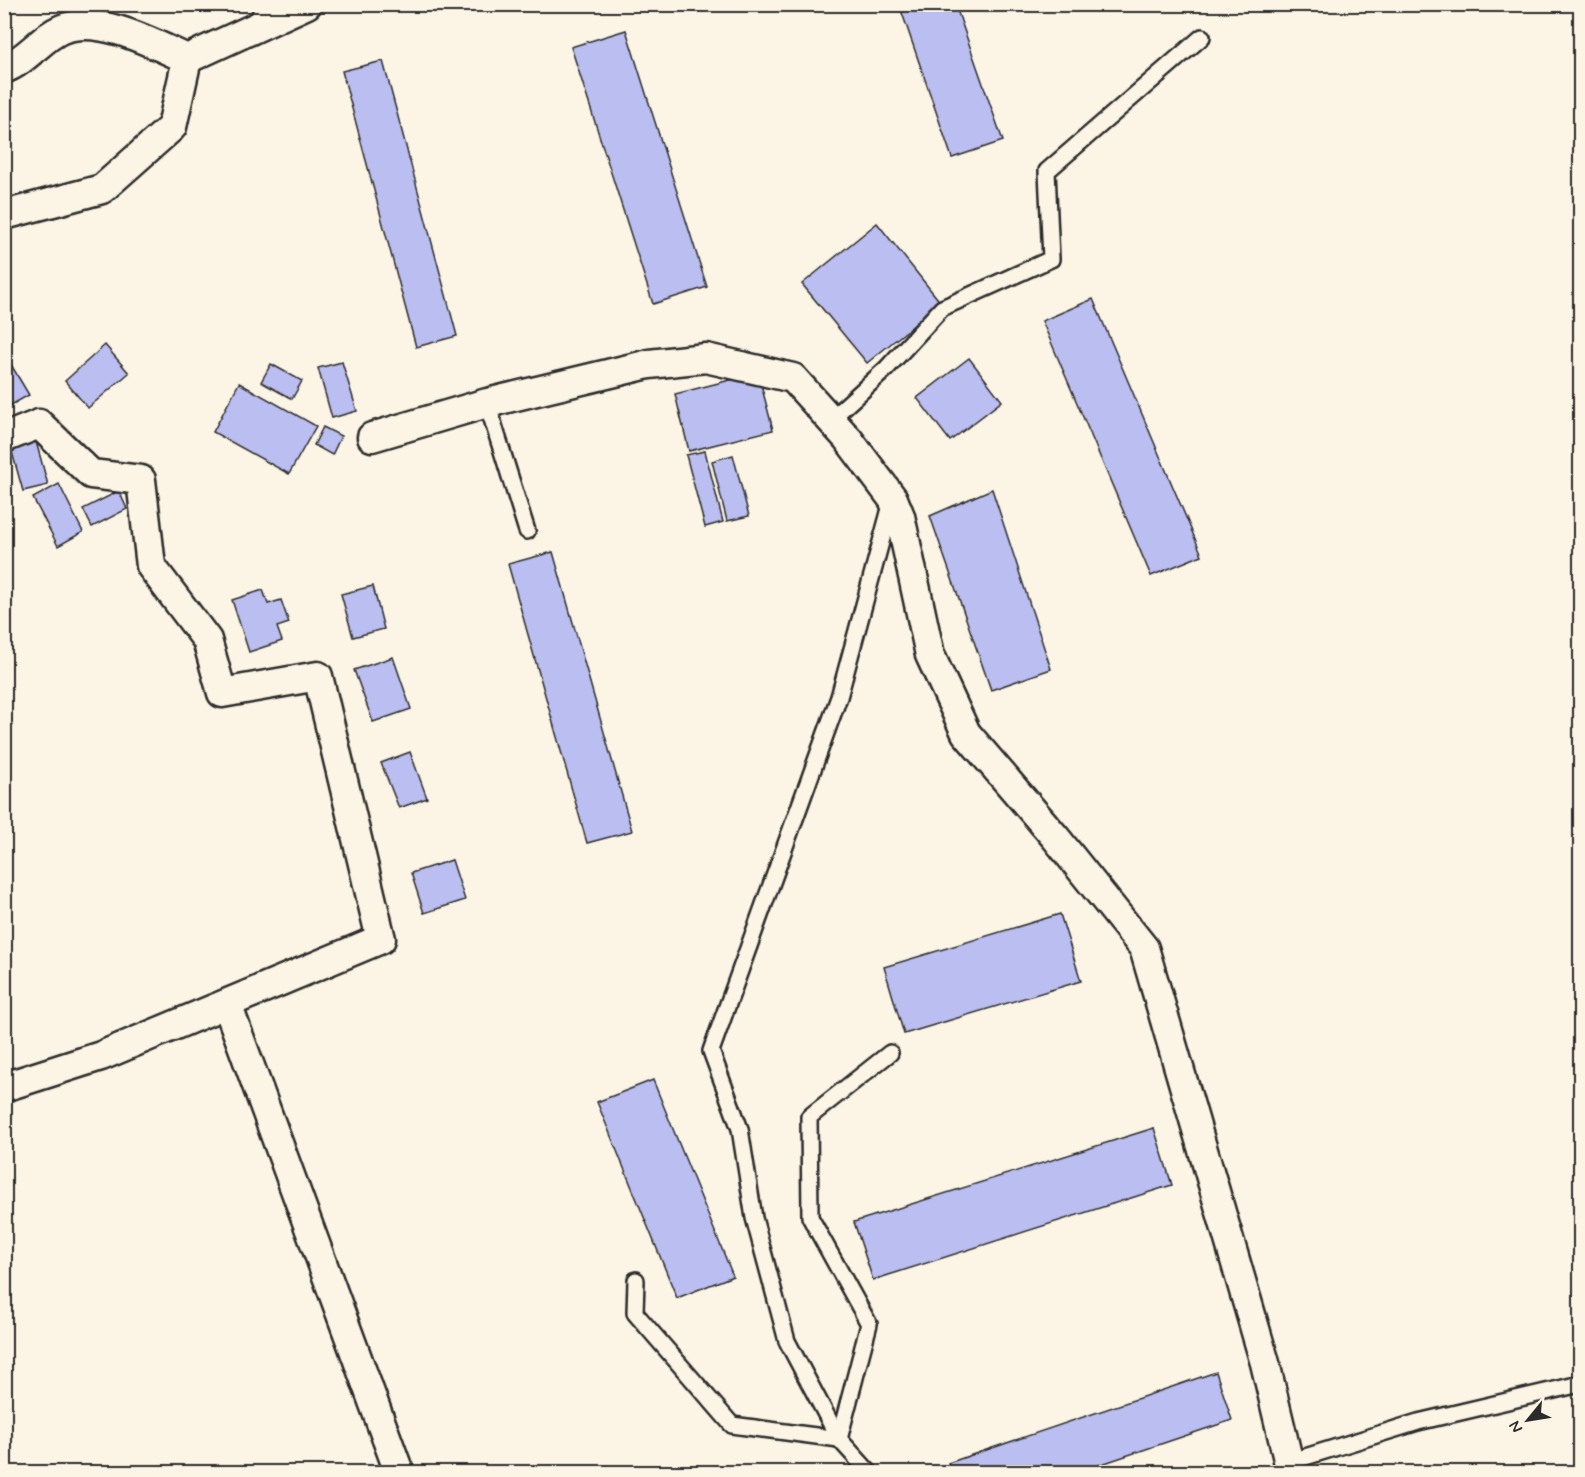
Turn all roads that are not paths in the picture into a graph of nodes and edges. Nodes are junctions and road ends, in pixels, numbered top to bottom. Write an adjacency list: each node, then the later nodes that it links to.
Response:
1 (264, 4): 4 (lane)
2 (308, 4): 4 (street)
3 (88, 15): 6 (street); 7 (street)
4 (254, 31): 6 (street)
5 (1202, 38): 10 (lane)
6 (187, 59): 8 (street)
7 (4, 69)
8 (4, 215)
9 (487, 403): 10 (street); 11 (street); 14 (lane)
10 (831, 419): 13 (street)
11 (372, 437)
12 (4, 438): 15 (street)
13 (893, 499): 20 (lane); 21 (street)
14 (527, 531)
15 (227, 1004): 17 (street); 22 (street)
16 (890, 1053): 20 (lane)
17 (4, 1087)
18 (636, 1280): 20 (lane)
19 (1581, 1384): 21 (lane)
20 (839, 1439): 23 (lane)
21 (1290, 1467)
22 (399, 1473)
23 (869, 1473)

